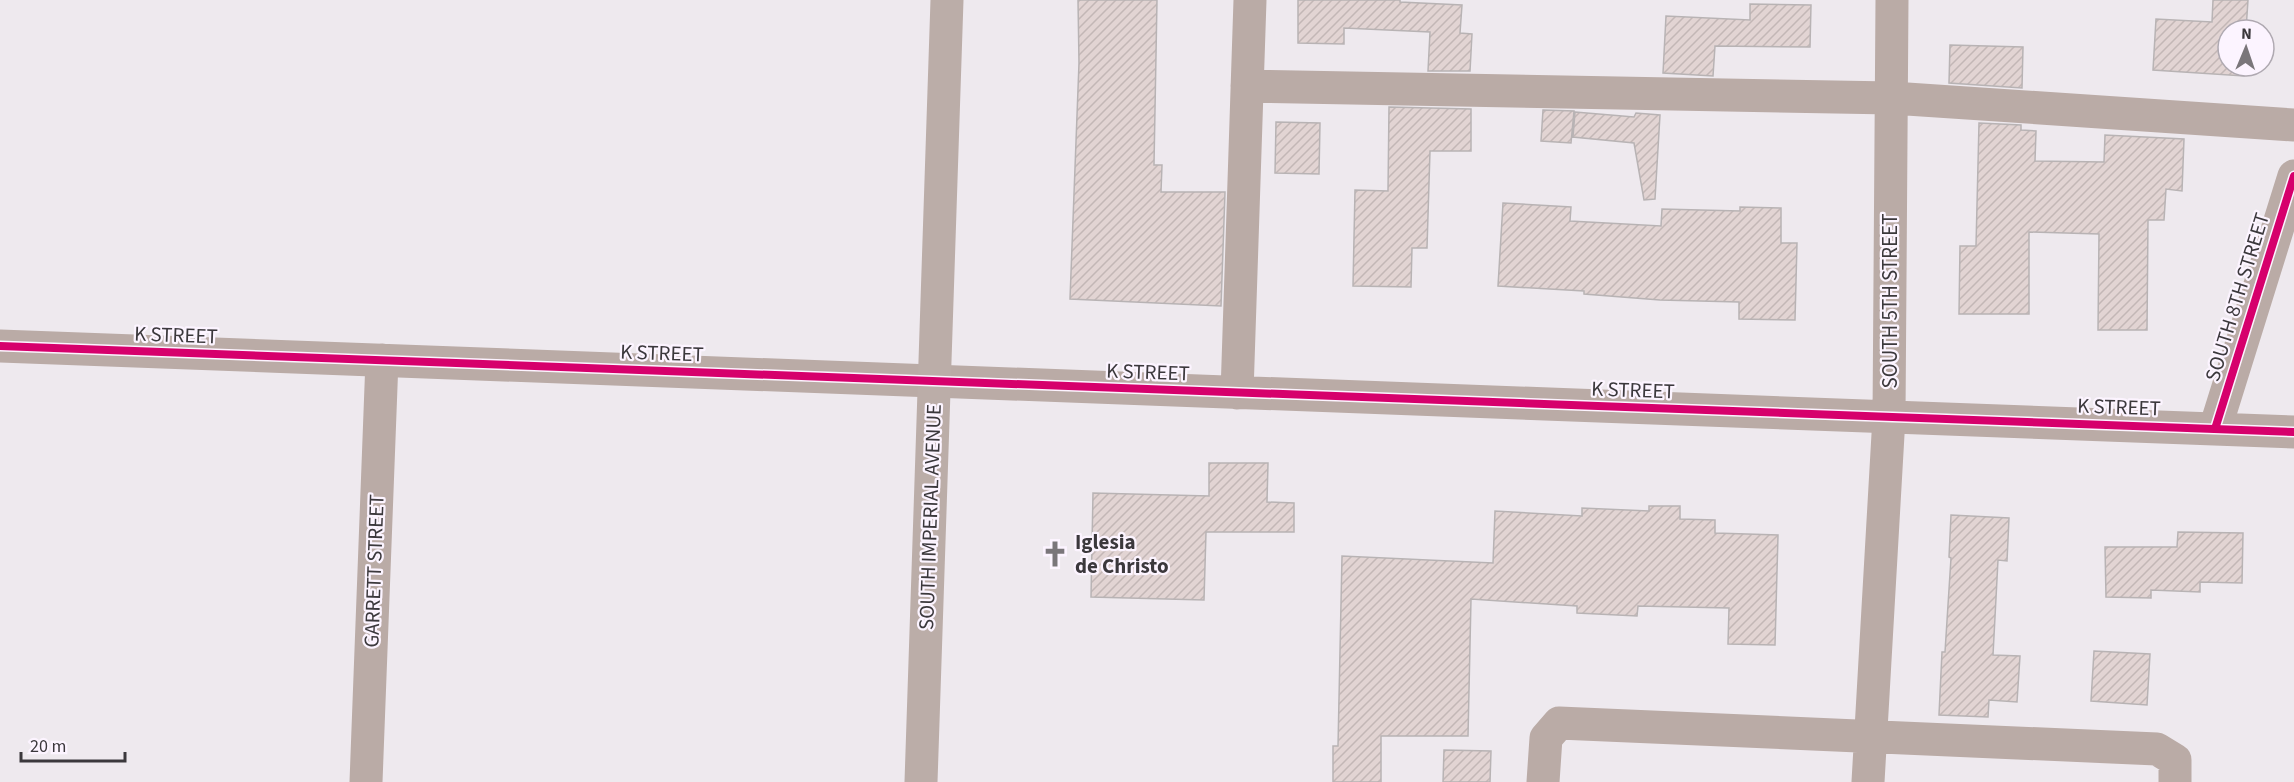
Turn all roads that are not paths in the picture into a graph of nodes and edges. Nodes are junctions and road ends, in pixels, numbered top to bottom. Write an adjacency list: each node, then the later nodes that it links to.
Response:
1 (947, 0): 10 (main road, SOUTH IMPERIAL AVENUE)
2 (1250, 0): 4 (street)
3 (1892, 0): 5 (street, SOUTH 5TH STREET)
4 (1247, 86): 5 (street); 11 (street)
5 (1892, 98): 6 (street); 12 (street, SOUTH 5TH STREET)
6 (2294, 125)
7 (2294, 176): 13 (street, SOUTH 8TH STREET)
8 (0, 346): 9 (street, K STREET)
9 (382, 360): 10 (street, K STREET); 16 (street, GARRETT STREET)
10 (934, 381): 11 (street, K STREET); 17 (main road, SOUTH IMPERIAL AVENUE)
11 (1236, 393): 12 (street, K STREET)
12 (1889, 417): 13 (street, K STREET); 15 (street, SOUTH 5TH STREET)
13 (2215, 429): 14 (street, K STREET)
14 (2294, 432)
15 (1870, 737): 18 (street); 19 (street, SOUTH 5TH STREET); 20 (street)
16 (366, 782)
17 (921, 782)
18 (1543, 782)
19 (1868, 782)
20 (2175, 782)

